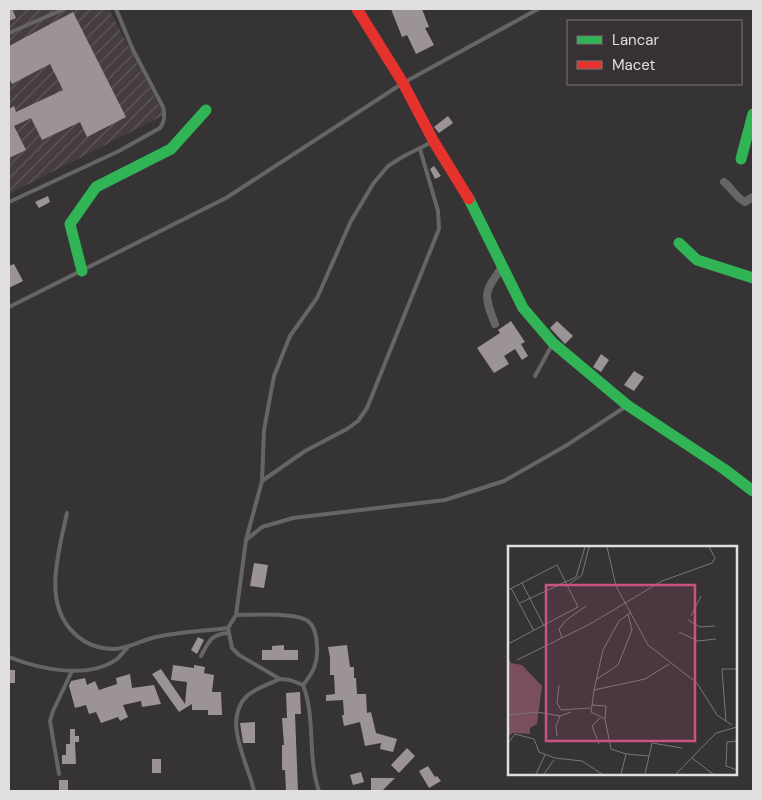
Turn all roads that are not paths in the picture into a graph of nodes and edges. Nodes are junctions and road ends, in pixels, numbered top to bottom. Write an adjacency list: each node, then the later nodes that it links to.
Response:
1 (64, 9): 5 (lane)
2 (116, 9): 14 (lane)
3 (357, 9): 6 (street)
4 (538, 9): 6 (lane)
5 (9, 33)
6 (403, 83): 9 (street); 17 (lane)
7 (206, 110): 17 (street)
8 (753, 114): 11 (street)
9 (434, 142): 10 (lane); 16 (street)
10 (420, 148): 24 (lane); 24 (lane)
11 (741, 159)
12 (724, 182): 13 (street)
13 (753, 197)
14 (9, 202)
15 (679, 243): 18 (street)
16 (502, 267): 20 (street); 21 (street)
17 (82, 271): 19 (lane)
18 (753, 278)
19 (9, 307)
20 (494, 324)
21 (553, 343): 22 (lane); 23 (street)
22 (535, 376)
23 (627, 406): 25 (street); 27 (lane)
24 (262, 481): 27 (lane)
25 (753, 491)
26 (67, 513): 30 (lane)
27 (246, 540): 28 (lane)
28 (236, 615): 29 (lane); 35 (lane)
29 (228, 630): 30 (lane); 31 (lane); 34 (lane)
30 (127, 648): 33 (lane)
31 (201, 656)
32 (9, 657): 33 (lane)
33 (72, 671): 36 (lane)
34 (280, 679): 35 (lane); 37 (lane)
35 (303, 685): 38 (lane)
36 (59, 774)
37 (254, 791)
38 (319, 791)

